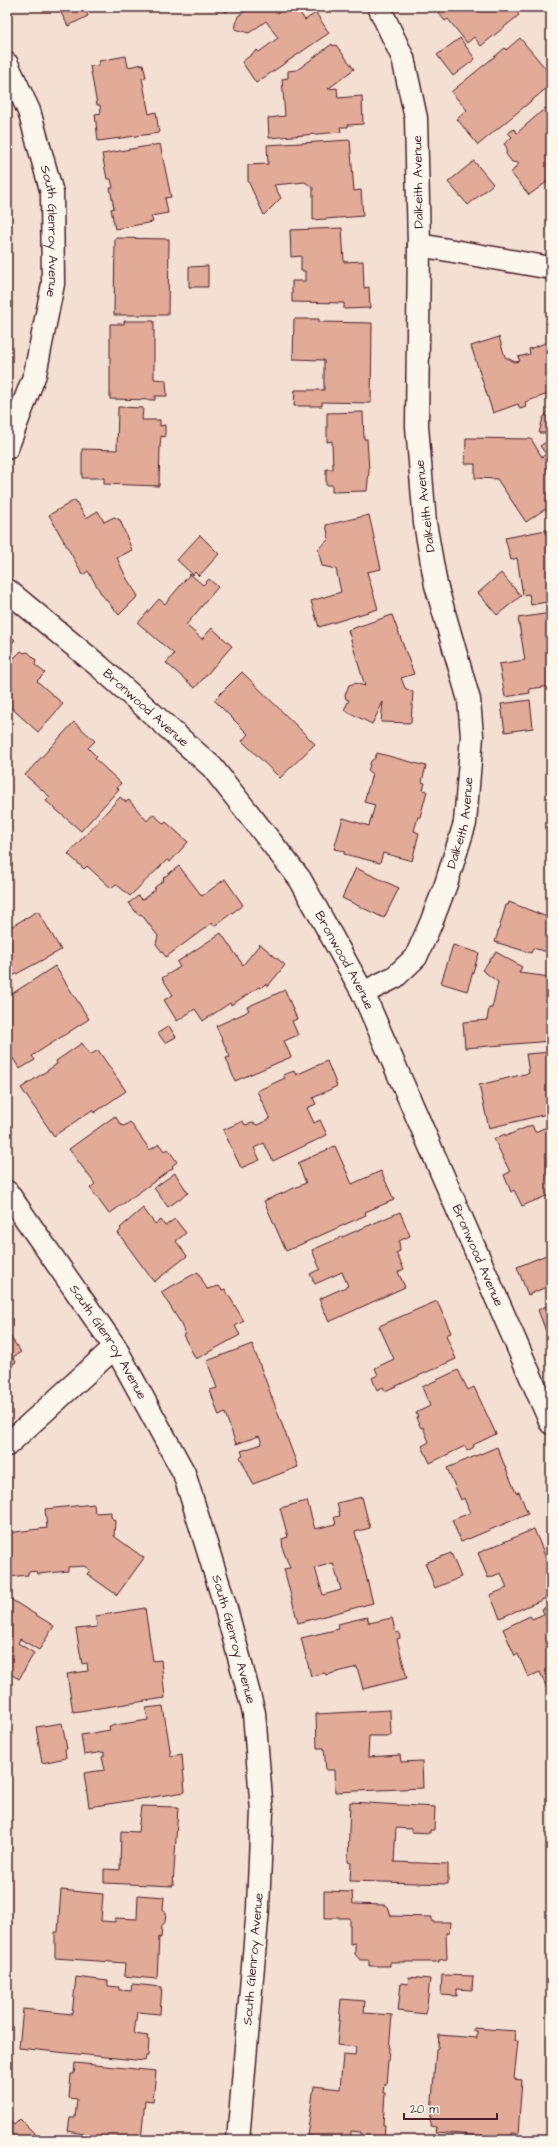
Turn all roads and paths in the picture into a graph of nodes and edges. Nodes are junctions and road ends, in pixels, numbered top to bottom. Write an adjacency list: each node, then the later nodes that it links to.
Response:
1 (379, 7): 3 (street, Dalkeith Avenue)
2 (7, 64): 5 (street, South Glenroy Avenue)
3 (420, 245): 4 (street); 7 (street, Dalkeith Avenue)
4 (551, 268)
5 (7, 448)
6 (7, 590): 7 (street, Bronwood Avenue)
7 (363, 993): 10 (street, Bronwood Avenue)
8 (7, 1192): 9 (street, South Glenroy Avenue)
9 (115, 1347): 11 (street); 12 (street, South Glenroy Avenue)
10 (551, 1423)
11 (7, 1445)
12 (238, 2140)

